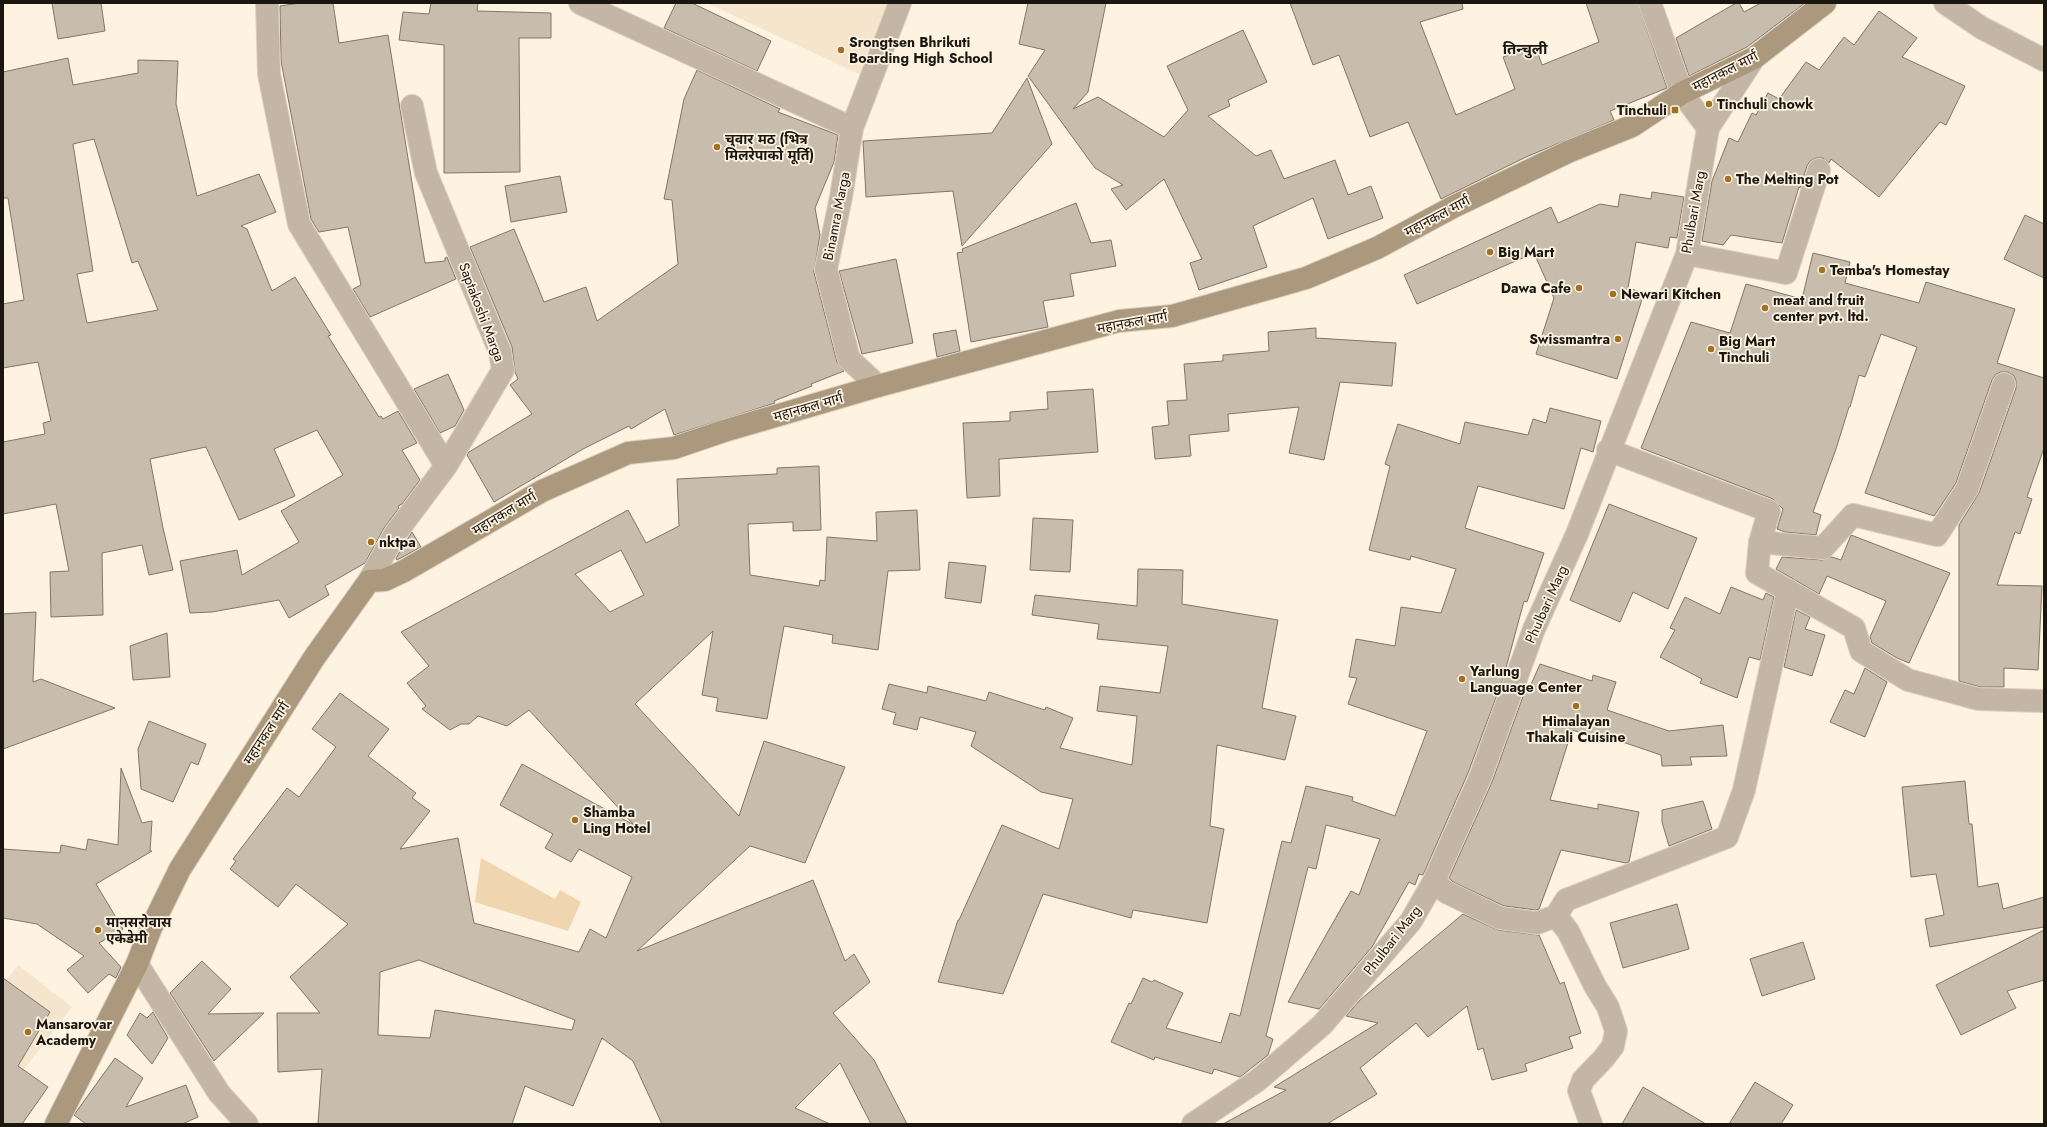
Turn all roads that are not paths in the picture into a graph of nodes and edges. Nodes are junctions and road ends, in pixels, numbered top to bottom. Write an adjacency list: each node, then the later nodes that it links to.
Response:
1 (267, 3): 18 (street)
2 (580, 3): 11 (street)
3 (900, 3): 11 (street, Binamra Marga)
4 (1650, 3): 9 (street)
5 (1825, 3): 7 (main road, महानकल मार्ग)
6 (1945, 3): 8 (street)
7 (1754, 58): 9 (main road, महानकल मार्ग); 12 (street)
8 (2044, 60)
9 (1682, 93): 12 (street); 16 (main road, महानकल मार्ग)
10 (412, 106): 18 (street, Saptakoshi Marga)
11 (852, 128): 16 (street, Binamra Marga)
12 (1708, 128): 14 (street, Phulbari Marg)
13 (1819, 170): 14 (street)
14 (1686, 254): 17 (street, Phulbari Marg)
15 (2004, 384): 19 (street)
16 (878, 386): 20 (main road, महानकल मार्ग)
17 (1608, 450): 19 (street); 23 (street, Phulbari Marg)
18 (446, 466): 20 (street, Saptakoshi Marga)
19 (1760, 542): 21 (street)
20 (369, 582): 25 (main road, महानकल मार्ग)
21 (1788, 590): 22 (street); 24 (street)
22 (2044, 701)
23 (1434, 881): 24 (street); 28 (street, Phulbari Marg)
24 (1556, 916): 29 (street)
25 (137, 964): 26 (main road, महानकल मार्ग); 27 (street)
26 (56, 1124)
27 (247, 1124)
28 (1193, 1124)
29 (1591, 1124)

